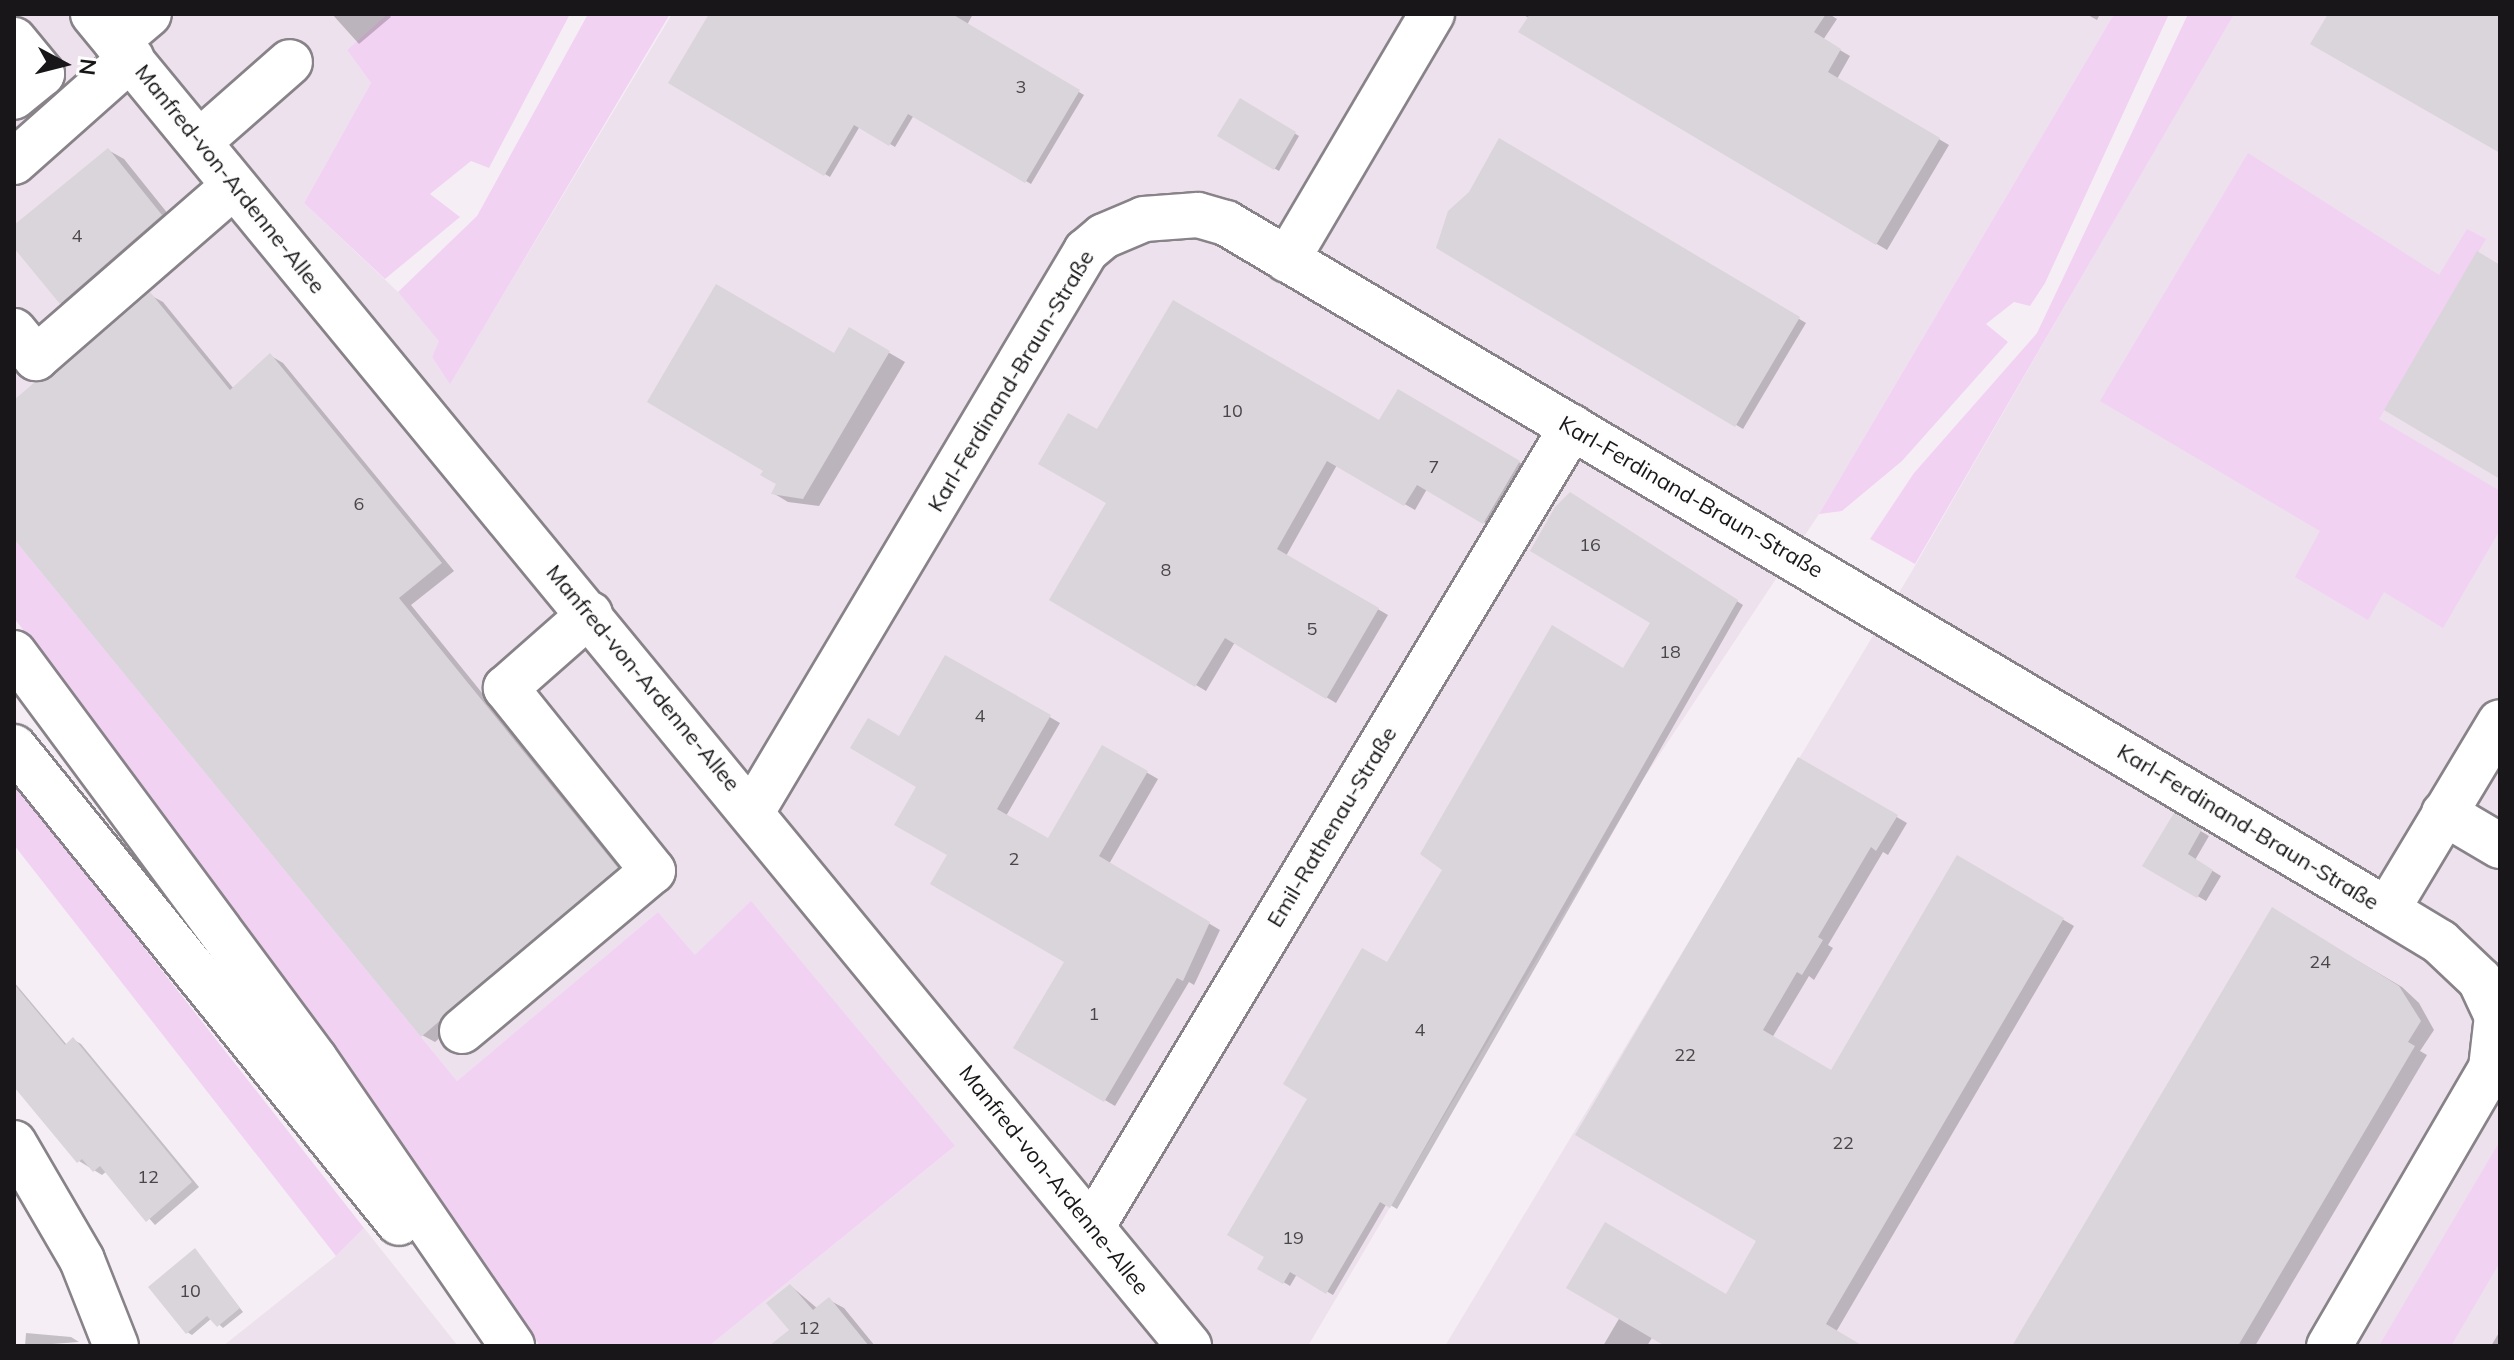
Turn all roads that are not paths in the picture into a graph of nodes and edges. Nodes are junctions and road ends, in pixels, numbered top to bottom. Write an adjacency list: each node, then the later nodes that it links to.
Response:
1 (149, 14): 3 (street)
2 (1432, 14): 10 (street)
3 (113, 38): 7 (street, Manfred-von-Ardenne-Allee); 8 (street)
4 (14, 40): 6 (street)
5 (290, 62): 7 (street)
6 (16, 90): 8 (street)
7 (199, 142): 9 (street, Manfred-von-Ardenne-Allee)
8 (28, 148)
9 (234, 186): 11 (street); 13 (street, Manfred-von-Ardenne-Allee)
10 (1287, 260): 12 (street, Karl-Ferdinand-Braun-Straße); 17 (street, Karl-Ferdinand-Braun-Straße)
11 (20, 336)
12 (1572, 427): 20 (street, Karl-Ferdinand-Braun-Straße); 23 (street, Emil-Rathenau-Straße)
13 (590, 614): 17 (street, Manfred-von-Ardenne-Allee); 21 (street)
14 (14, 653): 25 (street)
15 (2500, 722): 18 (street)
16 (14, 747): 25 (street)
17 (753, 810): 23 (street, Manfred-von-Ardenne-Allee)
18 (2444, 813): 19 (street); 20 (street)
19 (2500, 846)
20 (2387, 910): 27 (street, Karl-Ferdinand-Braun-Straße)
21 (462, 1031)
22 (14, 1143): 24 (street)
23 (1092, 1227): 26 (street, Manfred-von-Ardenne-Allee)
24 (116, 1346)
25 (512, 1346)
26 (1189, 1346)
27 (2329, 1346)

